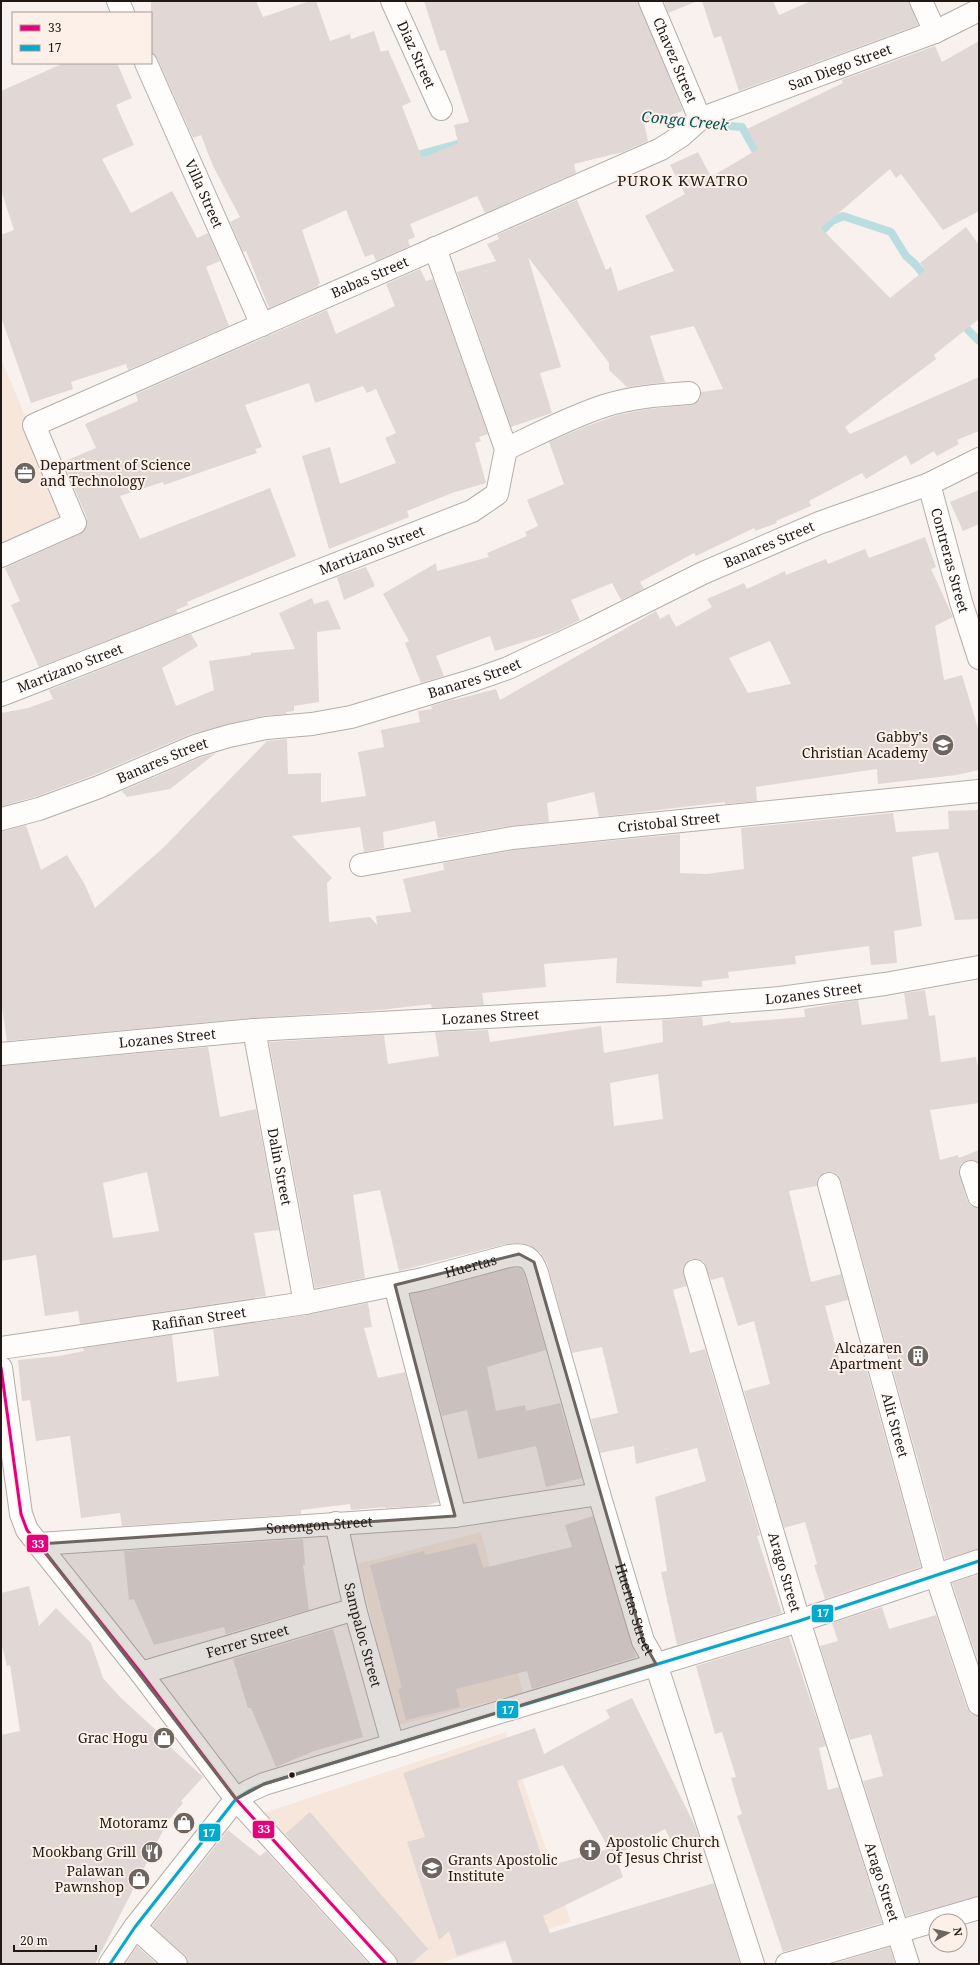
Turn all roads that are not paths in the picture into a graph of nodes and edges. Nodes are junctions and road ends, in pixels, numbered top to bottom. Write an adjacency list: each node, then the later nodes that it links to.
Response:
1 (118, 1): 5 (street)
2 (392, 1): 9 (street, Diaz Street)
3 (650, 1): 10 (street, Chavez Street)
4 (921, 1): 7 (street)
5 (124, 12)
6 (977, 16): 7 (street, San Diego Street)
7 (935, 32): 10 (street, San Diego Street)
8 (146, 64): 12 (street, Villa Street)
9 (442, 109)
10 (694, 124): 11 (street, Babas Street)
11 (434, 248): 12 (street, Babas Street); 14 (street)
12 (262, 324): 17 (street, Babas Street)
13 (689, 393): 14 (street)
14 (506, 449): 19 (street, Martizano Street)
15 (979, 459): 16 (street, Banares Street)
16 (929, 484): 18 (street, Contreras Street); 21 (street, Banares Street)
17 (1, 556)
18 (979, 658)
19 (1, 695)
20 (979, 791): 22 (street, Cristobal Street)
21 (1, 819)
22 (361, 865)
23 (979, 967): 24 (street, Lozanes Street)
24 (254, 1030): 25 (street, Lozanes Street); 32 (street, Dalin Street)
25 (1, 1054)
26 (971, 1172): 28 (street)
27 (829, 1184): 40 (street, Alit Street)
28 (979, 1196)
29 (694, 1271): 42 (street, Arago Street)
30 (537, 1273): 31 (street, Huertas); 35 (street, Huertas Street)
31 (395, 1285): 32 (street, Rafiñan Street); 36 (street)
32 (305, 1303): 33 (street, Rafiñan Street)
33 (1, 1348)
34 (1, 1368): 38 (street)
35 (599, 1494): 36 (street, Sorongon Street); 43 (street, Huertas Street)
36 (455, 1516): 37 (street, Sorongon Street)
37 (336, 1523): 38 (street, Sorongon Street); 41 (street, Sampaloc Street)
38 (39, 1544): 44 (street)
39 (979, 1561): 40 (street)
40 (936, 1575): 42 (street); 45 (street, Alit Street)
41 (355, 1610): 44 (street, Ferrer Street); 46 (street, Sampaloc Street)
42 (800, 1621): 43 (street); 50 (street, Arago Street)
43 (656, 1664): 46 (street); 54 (street, Huertas Street)
44 (140, 1673): 47 (street)
45 (979, 1704)
46 (393, 1745): 47 (street)
47 (236, 1799): 49 (street); 53 (street)
48 (979, 1908): 50 (street)
49 (135, 1927): 51 (street); 52 (street)
50 (898, 1931): 55 (street); 56 (street, Arago Street)
51 (110, 1964)
52 (176, 1964)
53 (386, 1964)
54 (753, 1964)
55 (787, 1964)
56 (908, 1964)

